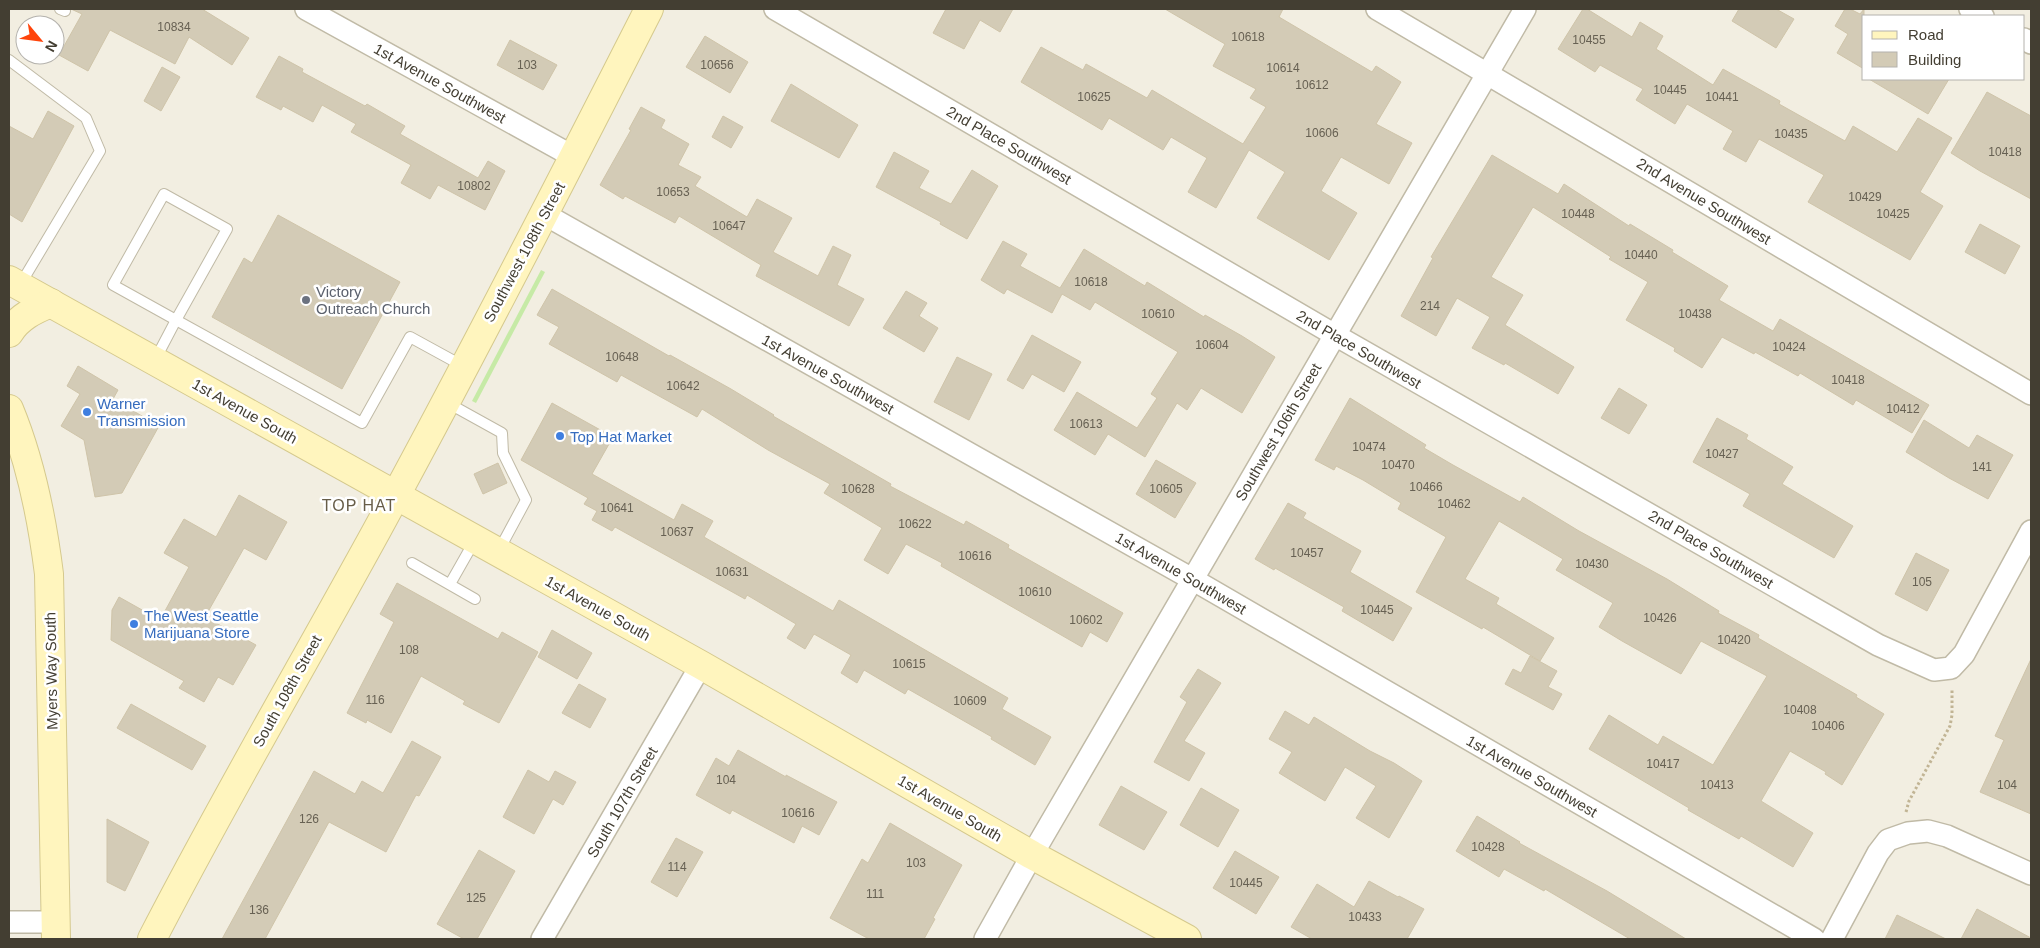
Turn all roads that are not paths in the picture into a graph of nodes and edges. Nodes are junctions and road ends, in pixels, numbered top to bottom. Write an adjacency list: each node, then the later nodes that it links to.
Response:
1 (306, 9): 10 (street, 1st Avenue Southwest)
2 (649, 9): 10 (street, Southwest 108th Street)
3 (775, 9): 16 (street, 2nd Place Southwest)
4 (1377, 9): 9 (street, 2nd Avenue Southwest)
5 (1525, 9): 9 (street, Southwest 106th Street)
6 (1970, 9): 7 (street)
7 (1981, 15)
8 (9, 60): 12 (lane)
9 (1487, 73): 16 (street, Southwest 106th Street); 19 (street, 2nd Avenue Southwest)
10 (574, 157): 11 (street, Southwest 108th Street)
11 (544, 214): 18 (street, Southwest 108th Street); 26 (street, 1st Avenue Southwest)
12 (14, 283): 13 (street, 1st Avenue South)
13 (51, 303): 15 (street); 17 (street, 1st Avenue South)
14 (176, 320): 14 (lane); 17 (lane); 18 (lane)
15 (9, 333)
16 (1334, 335): 23 (street, 2nd Place Southwest); 26 (street, Southwest 106th Street)
17 (154, 360): 22 (street, 1st Avenue South)
18 (463, 366): 20 (street, Southwest 108th Street)
19 (2031, 394)
20 (445, 402): 22 (street, Southwest 108th Street); 24 (lane)
21 (9, 409): 34 (street, Myers Way South)
22 (396, 494): 24 (street, 1st Avenue South); 32 (street, South 108th Street)
23 (2031, 531)
24 (486, 546): 27 (lane); 29 (street, 1st Avenue South)
25 (412, 563): 27 (lane)
26 (1192, 579): 30 (street, Southwest 106th Street); 40 (street, 1st Avenue Southwest)
27 (450, 584): 28 (lane)
28 (475, 598)
29 (701, 666): 30 (street, 1st Avenue South); 37 (street, South 107th Street)
30 (1032, 855): 38 (street, Southwest 106th Street); 39 (street, 1st Avenue South)
31 (2031, 874): 41 (street)
32 (179, 887): 35 (street, South 108th Street); 36 (street, South 108th Street)
33 (9, 922): 34 (street)
34 (56, 930)
35 (142, 939)
36 (152, 939)
37 (542, 939)
38 (985, 939)
39 (1187, 939)
40 (1814, 939)
41 (1832, 939)

